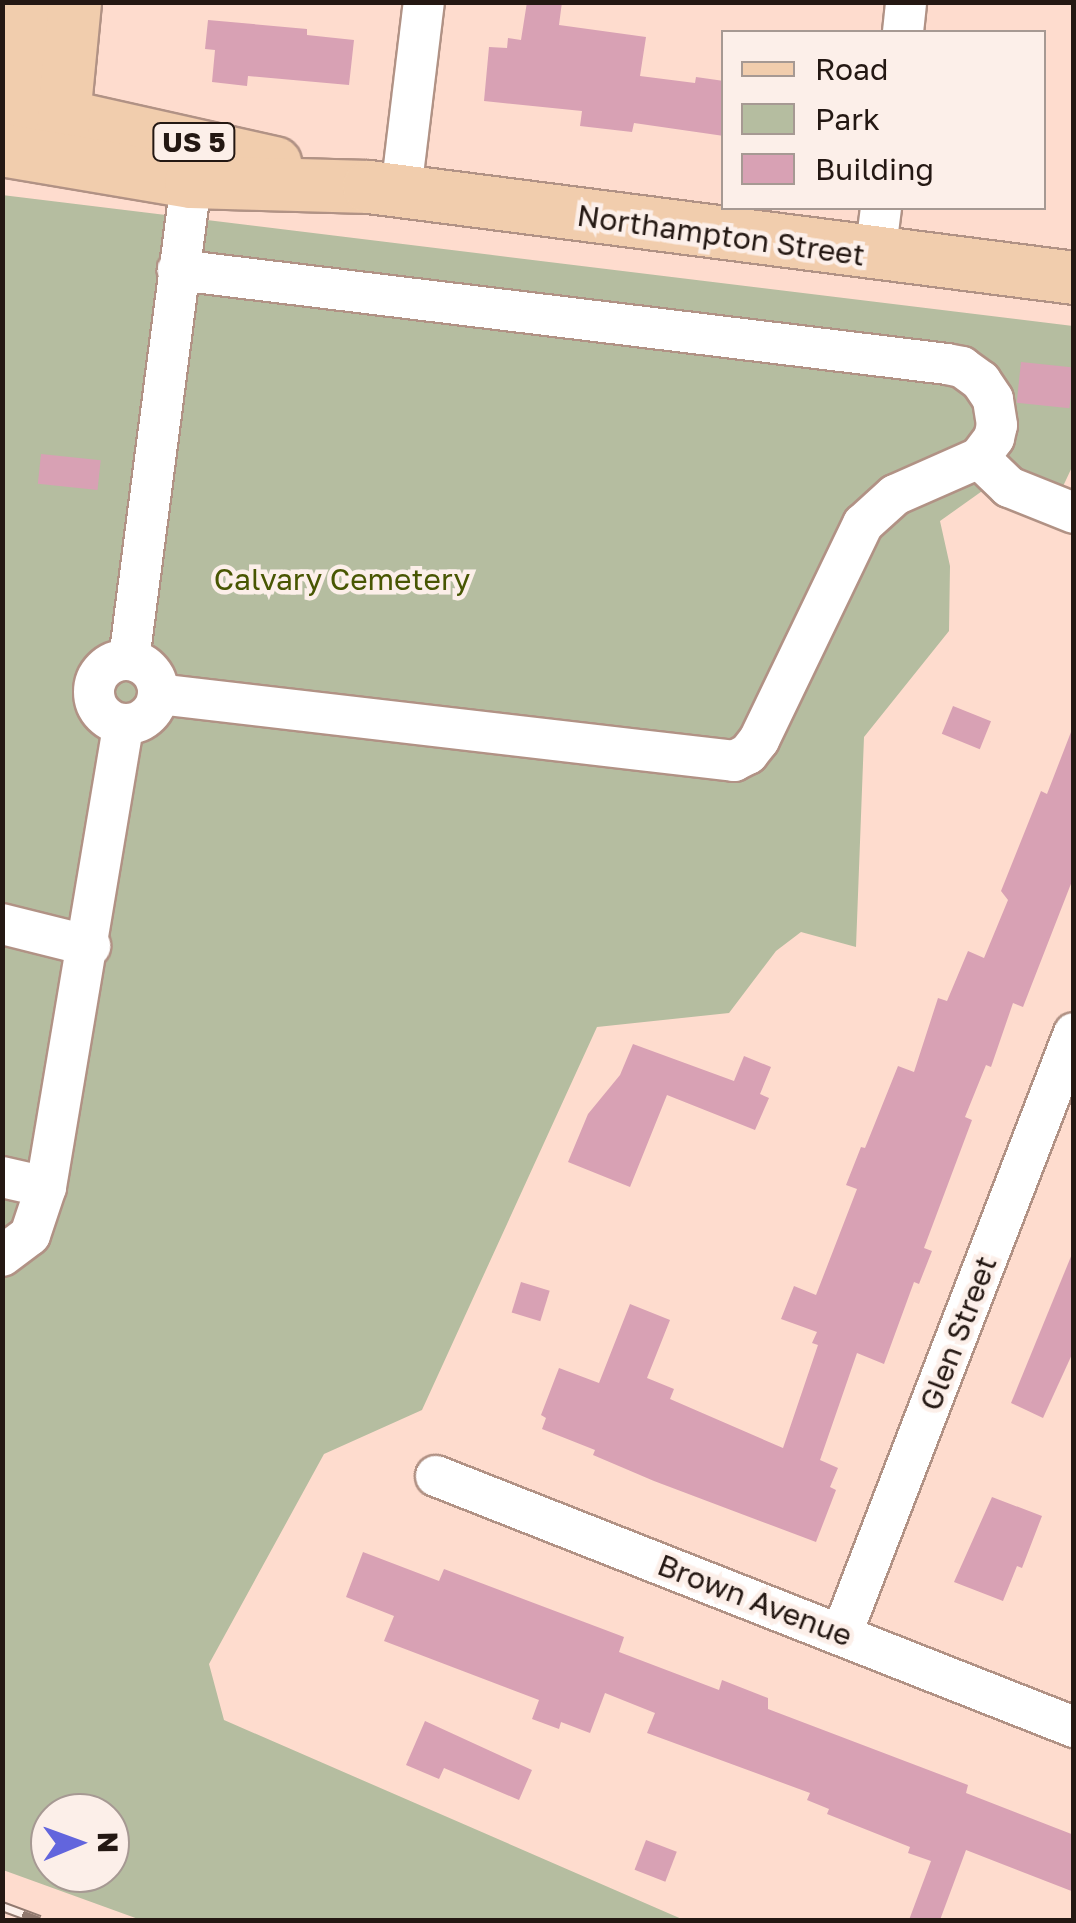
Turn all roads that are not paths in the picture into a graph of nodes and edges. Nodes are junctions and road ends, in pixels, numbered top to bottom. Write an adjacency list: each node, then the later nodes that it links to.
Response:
1 (31, 2): 6 (main road)
2 (75, 2): 6 (main road)
3 (424, 2): 8 (street)
4 (906, 2): 5 (street)
5 (903, 30)
6 (26, 130): 7 (main road, Northampton Street / US 5); 8 (main road, Northampton Street / US 5)
7 (191, 182): 8 (main road, Northampton Street / US 5); 10 (street)
8 (385, 189): 9 (main road, Northampton Street / US 5)
9 (878, 232): 11 (main road, Northampton Street / US 5)
10 (178, 270): 12 (street); 14 (street)
11 (1074, 278)
12 (979, 458): 13 (street); 15 (street)
13 (1074, 513)
14 (129, 660): 15 (street); 16 (street)
15 (158, 694): 16 (street)
16 (124, 725): 18 (street)
17 (2, 924): 18 (street)
18 (90, 946): 21 (street)
19 (1074, 1033): 24 (street, Glen Street)
20 (2, 1177): 21 (street)
21 (46, 1187): 22 (street)
22 (2, 1256)
23 (436, 1476): 24 (street, Brown Avenue)
24 (842, 1633): 25 (street, Brown Avenue)
25 (1074, 1727)

